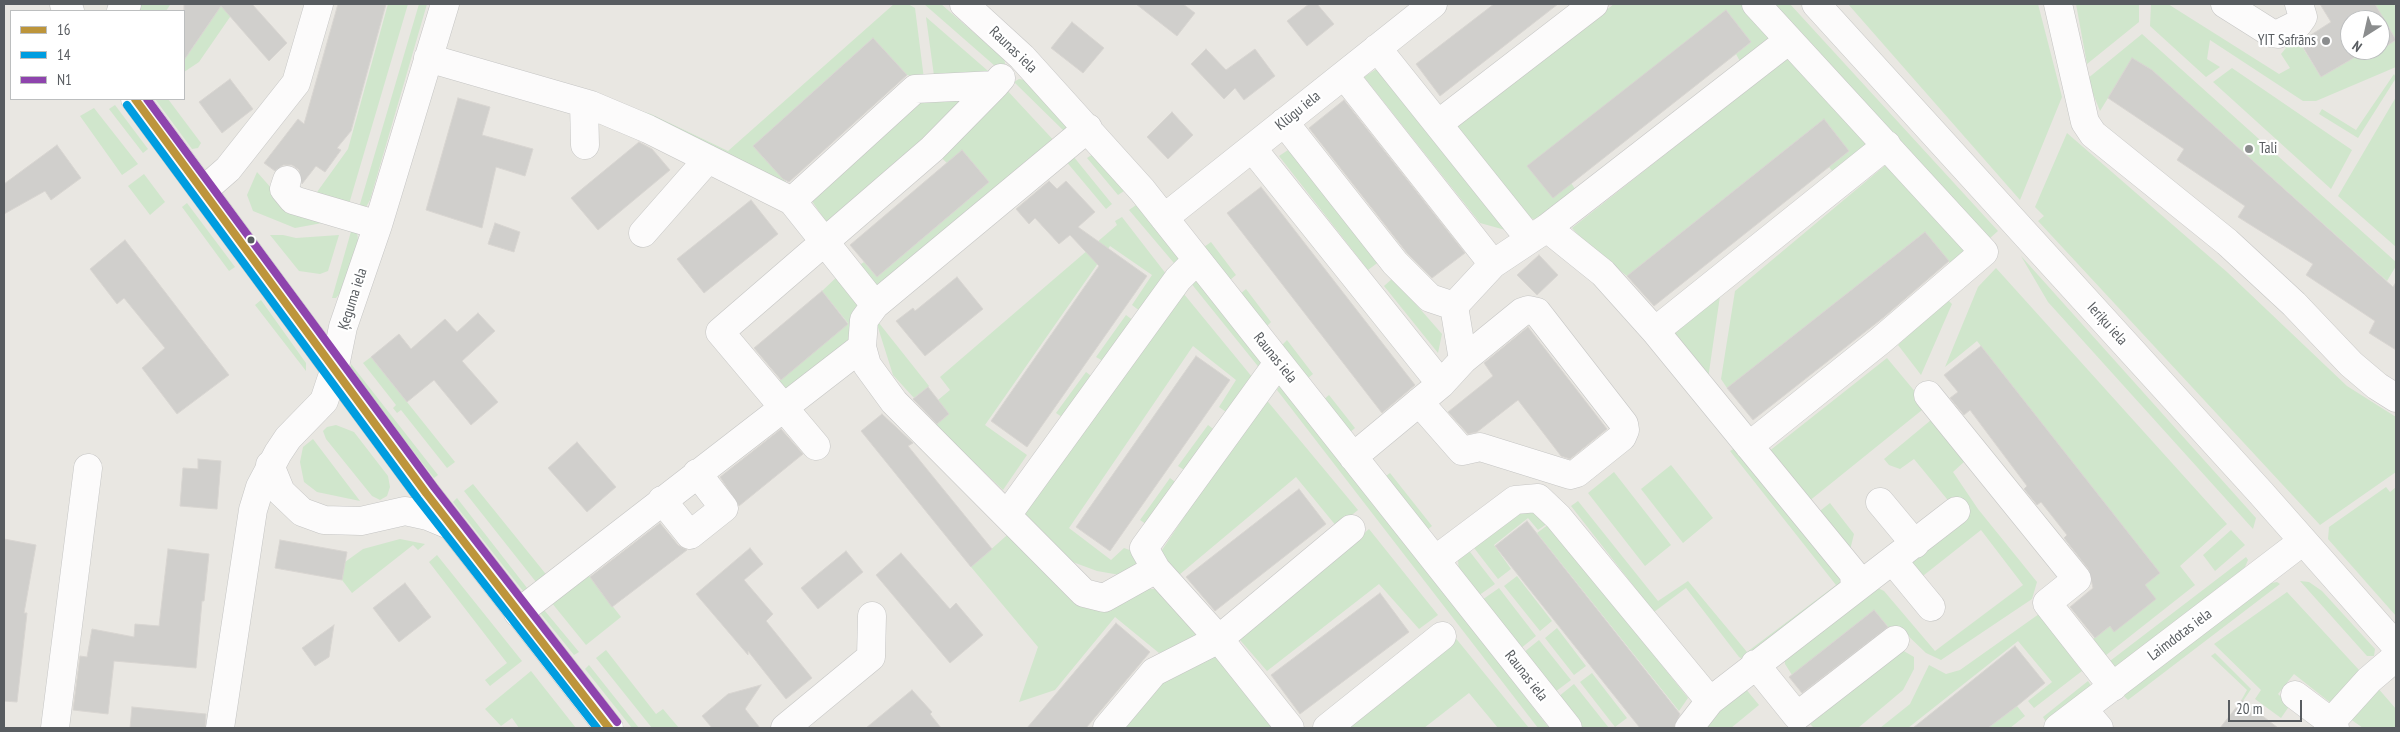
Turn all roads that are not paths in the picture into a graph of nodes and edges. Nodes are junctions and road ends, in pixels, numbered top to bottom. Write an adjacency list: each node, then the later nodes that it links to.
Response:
1 (319, 4): 27 (street)
2 (445, 4): 14 (street, Ķeguma iela)
3 (964, 4): 13 (street, Raunas iela)
4 (1433, 4): 12 (street, Klūgu iela)
5 (1594, 4): 20 (street)
6 (1756, 4): 11 (street)
7 (1816, 4): 62 (street, Ieriķu iela)
8 (2058, 4): 47 (street)
9 (2225, 4): 10 (street)
10 (2299, 4)
11 (1789, 40): 23 (street); 32 (street)
12 (1376, 48): 15 (street, Klūgu iela); 20 (street)
13 (1022, 57): 16 (street); 21 (street, Raunas iela)
14 (428, 58): 18 (street); 30 (street, Ķeguma iela)
15 (1344, 74): 19 (street, Klūgu iela); 36 (street)
16 (995, 85): 28 (street); 33 (street)
17 (136, 100): 27 (street)
18 (584, 103): 22 (street); 25 (street)
19 (1284, 122): 24 (street, Klūgu iela); 35 (street)
20 (1438, 124): 32 (street)
21 (1088, 128): 29 (street, Raunas iela); 38 (street)
22 (585, 145)
23 (1887, 145): 40 (street); 51 (street)
24 (1252, 148): 29 (street, Klūgu iela); 37 (street)
25 (708, 159): 28 (street); 31 (street)
26 (287, 180): 30 (street)
27 (204, 190): 44 (street)
28 (792, 201): 33 (street)
29 (1164, 218): 34 (street, Raunas iela)
30 (378, 225): 44 (street, Ķeguma iela)
31 (643, 233)
32 (1538, 233): 36 (street); 40 (street)
33 (823, 241): 38 (street); 49 (street)
34 (1197, 260): 43 (street, Raunas iela); 59 (street)
35 (1395, 264): 37 (street); 39 (street)
36 (1493, 264): 39 (street)
37 (1365, 288): 45 (street)
38 (875, 304): 41 (street)
39 (1454, 306): 42 (street)
40 (1655, 331): 51 (street)
41 (862, 347): 49 (street); 59 (street)
42 (1463, 360): 45 (street); 48 (street)
43 (1278, 363): 52 (street, Raunas iela); 66 (street)
44 (334, 371): 53 (street, Ķeguma iela); 60 (street)
45 (1441, 384): 48 (street)
46 (1928, 395): 77 (street)
47 (2396, 398)
48 (1420, 402): 52 (street)
49 (782, 406): 50 (street); 55 (street)
50 (816, 446)
51 (1749, 446): 67 (street)
52 (1353, 457): 64 (street, Raunas iela)
53 (270, 465): 60 (street); 83 (street, Ķeguma iela)
54 (88, 468): 82 (street)
55 (697, 473): 56 (street); 56 (street)
56 (662, 500): 69 (street)
57 (1880, 502): 63 (street)
58 (1956, 511): 63 (street)
59 (1007, 515): 66 (street)
60 (453, 527): 69 (street)
61 (1351, 529): 72 (street)
62 (2303, 541): 74 (street, Ieriķu iela); 77 (street, Laimdotas iela)
63 (1915, 544): 65 (street)
64 (1435, 560): 79 (street); 89 (street, Raunas iela)
65 (1893, 560): 67 (street); 68 (street)
66 (1156, 569): 72 (street)
67 (1855, 588): 76 (street)
68 (1931, 606)
69 (518, 613): 84 (street)
70 (872, 616): 85 (street)
71 (1442, 636): 88 (street)
72 (1219, 639): 86 (street); 87 (street)
73 (1895, 640): 76 (street)
74 (2396, 646)
75 (2396, 657): 81 (street)
76 (1755, 664): 79 (street)
77 (2113, 686): 80 (street, Laimdotas iela)
78 (2295, 695): 81 (street)
79 (1710, 701): 90 (street)
80 (2091, 718): 91 (street, Laimdotas iela)
81 (2333, 725)
82 (55, 728)
83 (220, 728)
84 (609, 728)
85 (785, 728)
86 (1108, 728)
87 (1290, 728)
88 (1327, 728)
89 (1568, 728)
90 (1689, 728)
91 (2058, 728)

